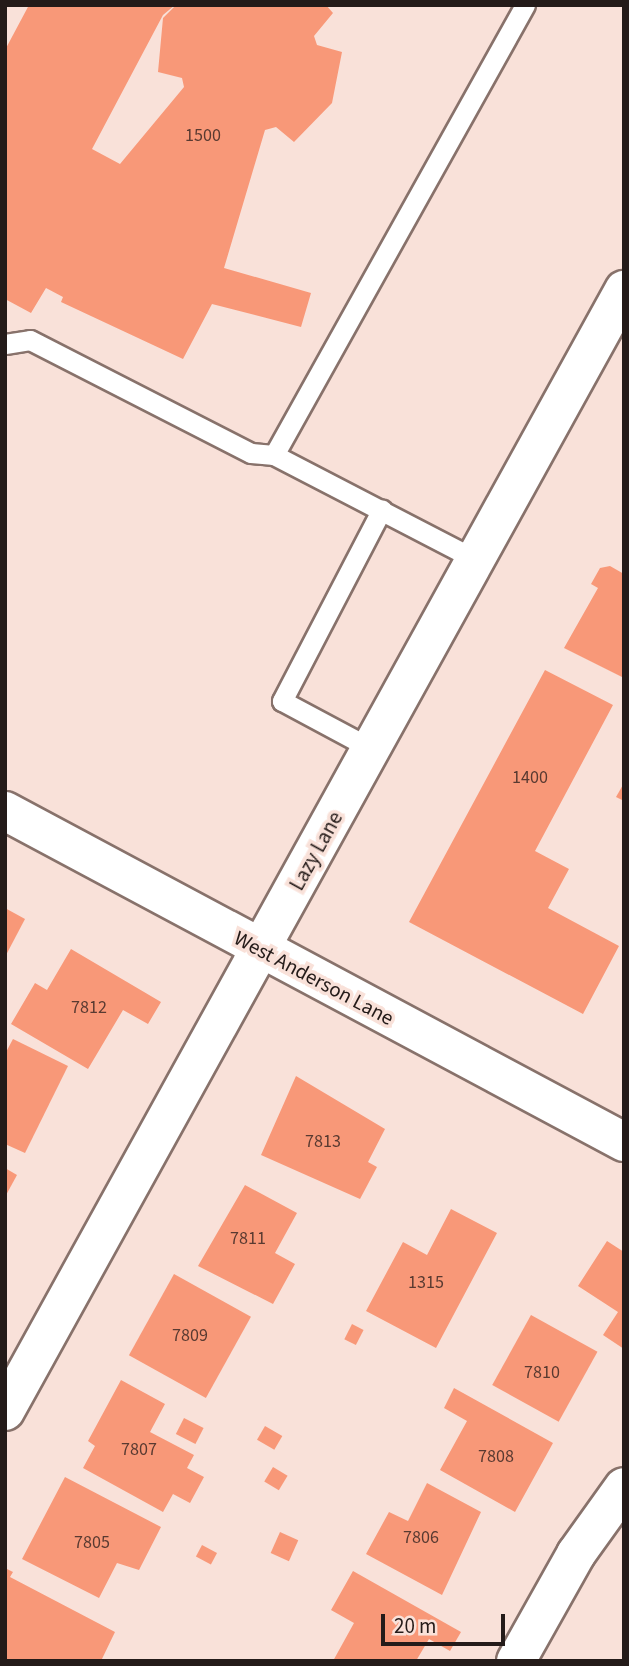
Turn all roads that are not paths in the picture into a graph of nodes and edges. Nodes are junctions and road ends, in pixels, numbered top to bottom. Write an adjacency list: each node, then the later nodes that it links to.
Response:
1 (526, 5): 4 (lane)
2 (624, 290): 6 (street, Lazy Lane)
3 (5, 344): 4 (lane)
4 (274, 455): 5 (lane)
5 (382, 509): 6 (lane); 7 (lane)
6 (475, 559): 7 (street, Lazy Lane)
7 (372, 749): 9 (street, Lazy Lane)
8 (5, 811): 9 (street, West Anderson Lane)
9 (262, 951): 10 (street, West Anderson Lane); 11 (street, Lazy Lane)
10 (624, 1142)
11 (5, 1411)
12 (624, 1487): 13 (street)
13 (516, 1661)

